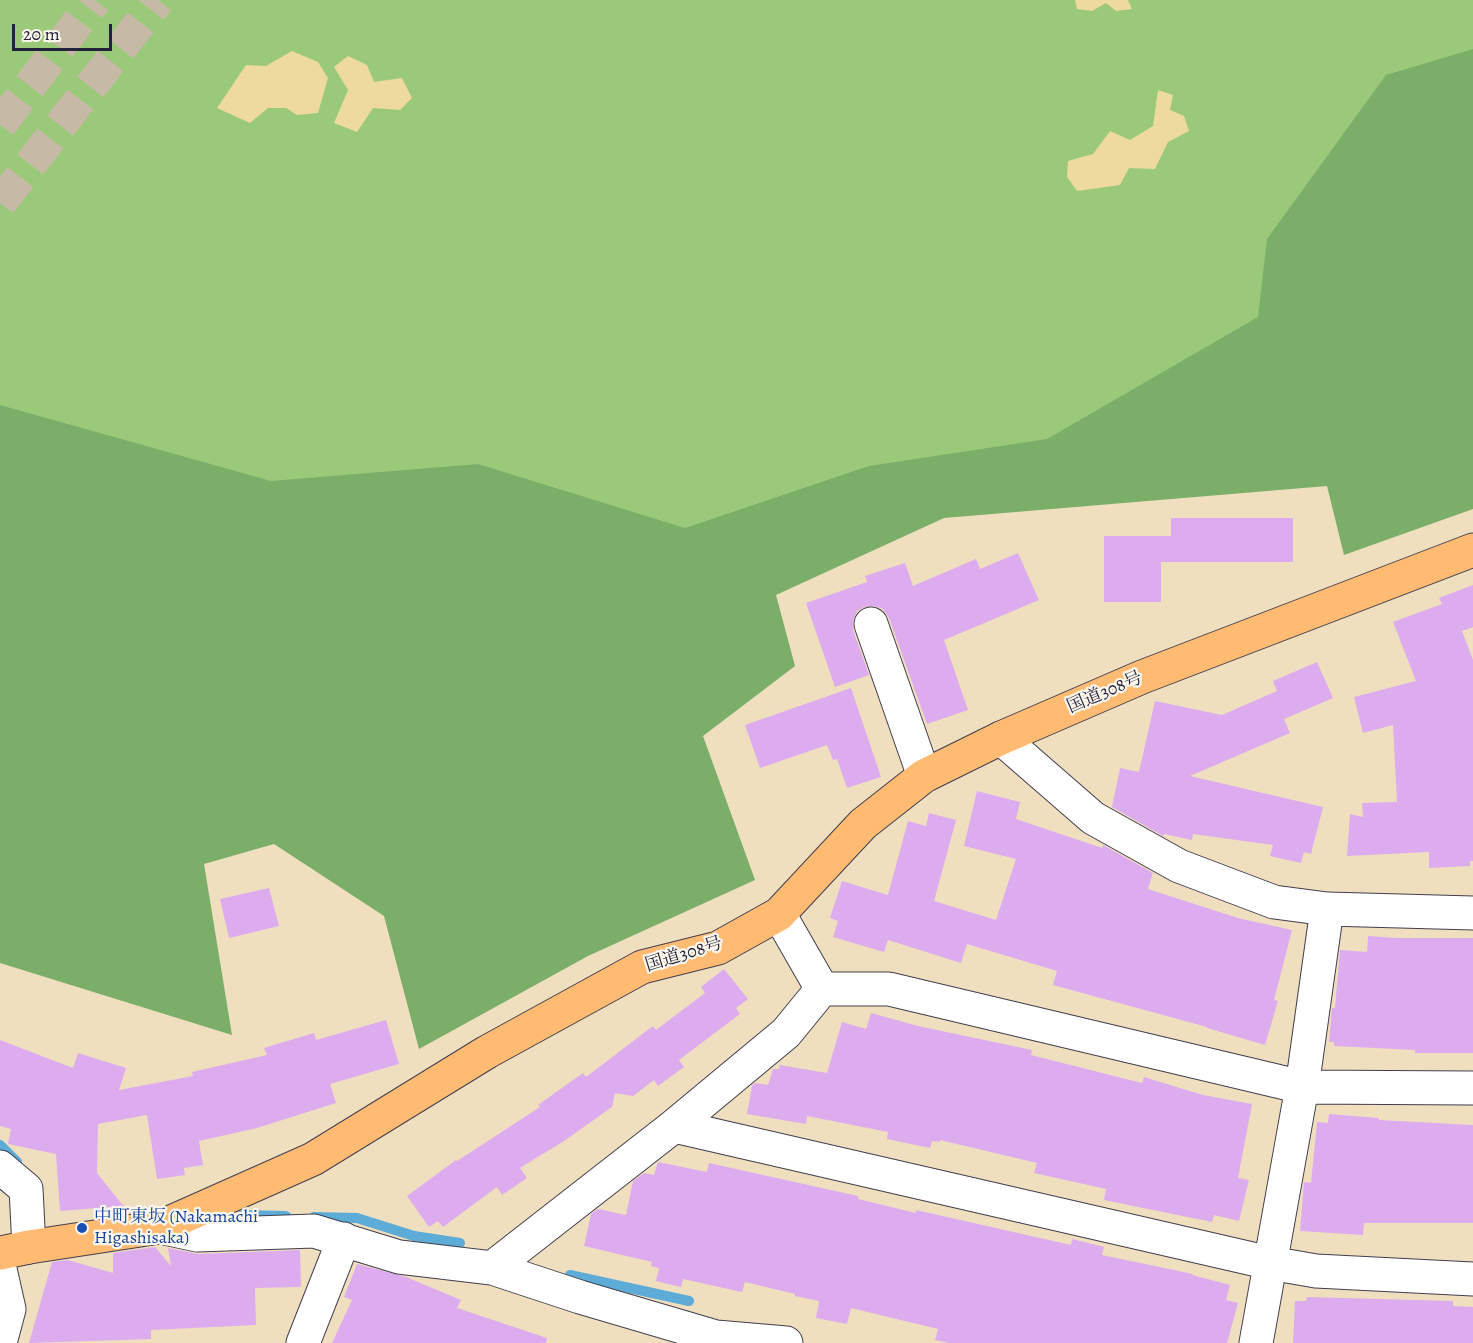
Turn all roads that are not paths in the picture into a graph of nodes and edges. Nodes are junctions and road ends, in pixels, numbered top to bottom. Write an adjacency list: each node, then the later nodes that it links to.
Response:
1 (1473, 550): 3 (highway, 国道308号)
2 (872, 624): 4 (street)
3 (1001, 738): 4 (highway, 国道308号); 5 (street)
4 (924, 776): 7 (highway, 国道308号)
5 (1328, 909): 6 (street); 9 (street)
6 (1473, 913)
7 (779, 914): 8 (street); 13 (highway, 国道308号)
8 (822, 989): 9 (street); 11 (street)
9 (1302, 1087): 10 (street); 16 (street)
10 (1473, 1088)
11 (674, 1126): 16 (street); 17 (street)
12 (0, 1167): 15 (street)
13 (160, 1227): 14 (street); 15 (highway, 国道308号)
14 (344, 1239): 17 (street); 22 (street)
15 (15, 1250)
16 (1270, 1263): 19 (street); 24 (street)
17 (492, 1268): 20 (street)
18 (0, 1269): 21 (street)
19 (1473, 1279)
20 (720, 1340): 23 (street)
21 (0, 1343)
22 (303, 1343)
23 (786, 1343)
24 (1256, 1343)

